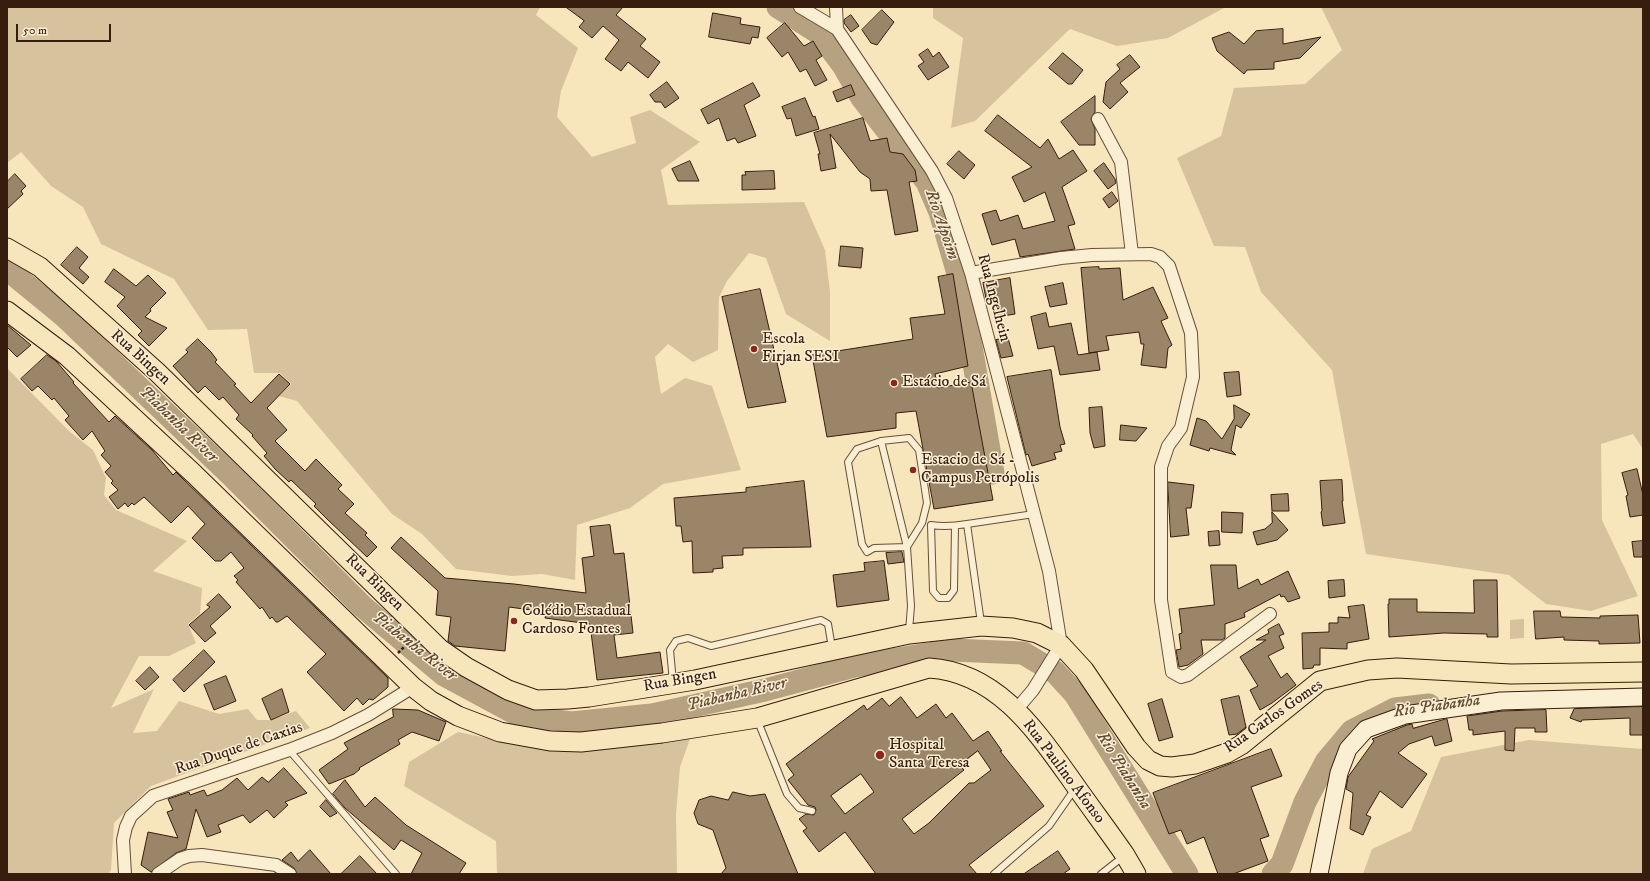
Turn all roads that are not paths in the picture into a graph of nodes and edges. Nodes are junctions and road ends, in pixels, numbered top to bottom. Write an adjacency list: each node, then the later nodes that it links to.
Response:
1 (800, 7): 3 (street, Rua Ingelhein)
2 (836, 7): 3 (street)
3 (837, 29): 7 (street, Rua Ingelhein)
4 (1098, 119): 6 (street)
5 (7, 248): 22 (main road, Rua Bingen)
6 (1132, 254): 7 (street); 16 (street)
7 (971, 273): 10 (street, Rua Ingelhein)
8 (7, 311): 23 (main road)
9 (881, 442): 11 (lane); 15 (lane); 15 (lane)
10 (1034, 514): 12 (lane); 19 (street, Rua Ingelhein)
11 (922, 523): 13 (lane); 15 (lane)
12 (967, 524): 14 (lane); 17 (lane)
13 (931, 525): 14 (lane); 14 (lane)
14 (955, 526)
15 (907, 547): 18 (lane)
16 (1270, 614)
17 (981, 626): 18 (main road, Rua Bingen); 19 (main road, Rua Bingen)
18 (909, 634): 20 (main road, Rua Bingen)
19 (1061, 645): 21 (main road, Rua Carlos Gomes); 25 (street, Rua Paulino Afonso)
20 (832, 650): 22 (main road, Rua Bingen); 22 (lane)
21 (1643, 672)
22 (673, 683)
23 (413, 687): 26 (main road); 27 (street, Rua Duque de Caxias)
24 (1643, 697): 38 (main road)
25 (1016, 710): 26 (main road); 28 (main road, Rua Paulino Afonso)
26 (757, 718): 29 (lane)
27 (289, 750): 31 (street, Rua Duque de Caxias); 34 (lane)
28 (1076, 787): 30 (main road, Rua Paulino Afonso); 35 (lane)
29 (812, 811)
30 (1125, 855): 36 (lane); 37 (main road, Rua Paulino Afonso)
31 (125, 874)
32 (158, 874): 33 (street)
33 (290, 874)
34 (396, 874)
35 (994, 874)
36 (1100, 874)
37 (1136, 874)
38 (1319, 874)

